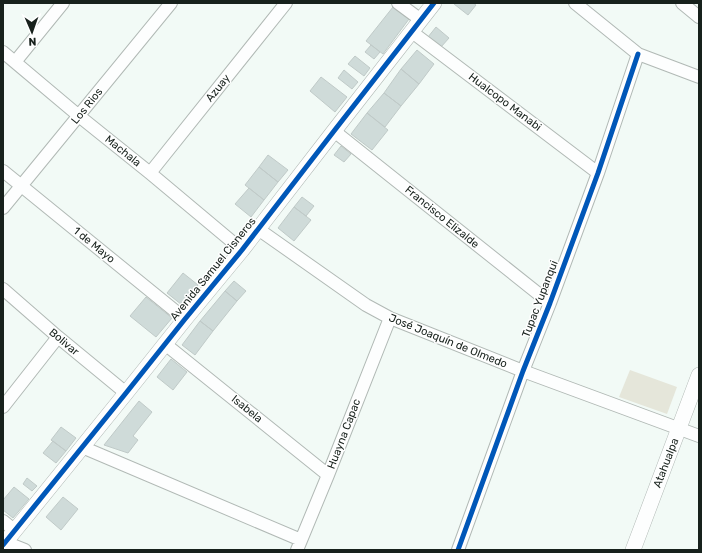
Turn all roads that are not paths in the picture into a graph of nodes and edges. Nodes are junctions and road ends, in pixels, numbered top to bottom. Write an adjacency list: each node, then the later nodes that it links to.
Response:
1 (63, 3): 12 (street)
2 (171, 3): 14 (street, Los Rios)
3 (286, 3): 17 (street, Azuay)
4 (398, 3): 9 (street, Hualcopo Manabi)
5 (434, 3): 9 (street, Avenida Samuel Cisneros)
6 (575, 3): 11 (street)
7 (682, 3): 8 (street)
8 (699, 17)
9 (416, 26): 15 (street, Avenida Samuel Cisneros); 18 (street, Hualcopo Manabi)
10 (3, 52): 12 (street, Machala)
11 (638, 54): 13 (street); 18 (street, Tupac Yupanqui)
12 (15, 62): 14 (street, Machala)
13 (699, 77)
14 (79, 116): 17 (street, Machala); 19 (street, Los Rios)
15 (334, 130): 21 (street, Avenida Samuel Cisneros); 24 (street, Francisco Elizalde)
16 (3, 171): 19 (street, 1 de Mayo)
17 (150, 173): 22 (street, Machala)
18 (598, 173): 24 (street, Tupac Yupanqui)
19 (21, 186): 20 (street, Los Rios); 26 (street, 1 de Mayo)
20 (3, 208)
21 (258, 229): 22 (street, Avenida Samuel Cisneros); 25 (street, José Joaquín de Olmedo)
22 (242, 250): 26 (street, Avenida Samuel Cisneros)
23 (3, 289): 27 (street, Bolivar)
24 (550, 303): 29 (street, Tupac Yupanqui)
25 (390, 318): 29 (street, José Joaquín de Olmedo); 36 (street, Huayna Capac)
26 (185, 319): 28 (street, Avenida Samuel Cisneros)
27 (58, 337): 31 (street, Bolivar); 32 (street)
28 (165, 344): 31 (street, Avenida Samuel Cisneros); 36 (street, Isabela)
29 (523, 372): 33 (street, José Joaquín de Olmedo); 40 (street, Tupac Yupanqui)
30 (699, 375): 33 (street, Atahualpa)
31 (126, 393): 35 (street, Avenida Samuel Cisneros)
32 (3, 407)
33 (679, 429): 34 (street, José Joaquín de Olmedo); 41 (street, Atahualpa)
34 (699, 436)
35 (82, 447): 37 (street, Avenida Samuel Cisneros); 38 (street)
36 (328, 475): 38 (street, Huayna Capac)
37 (6, 534): 39 (street)
38 (299, 545)
39 (25, 550)
40 (458, 550)
41 (633, 550)

